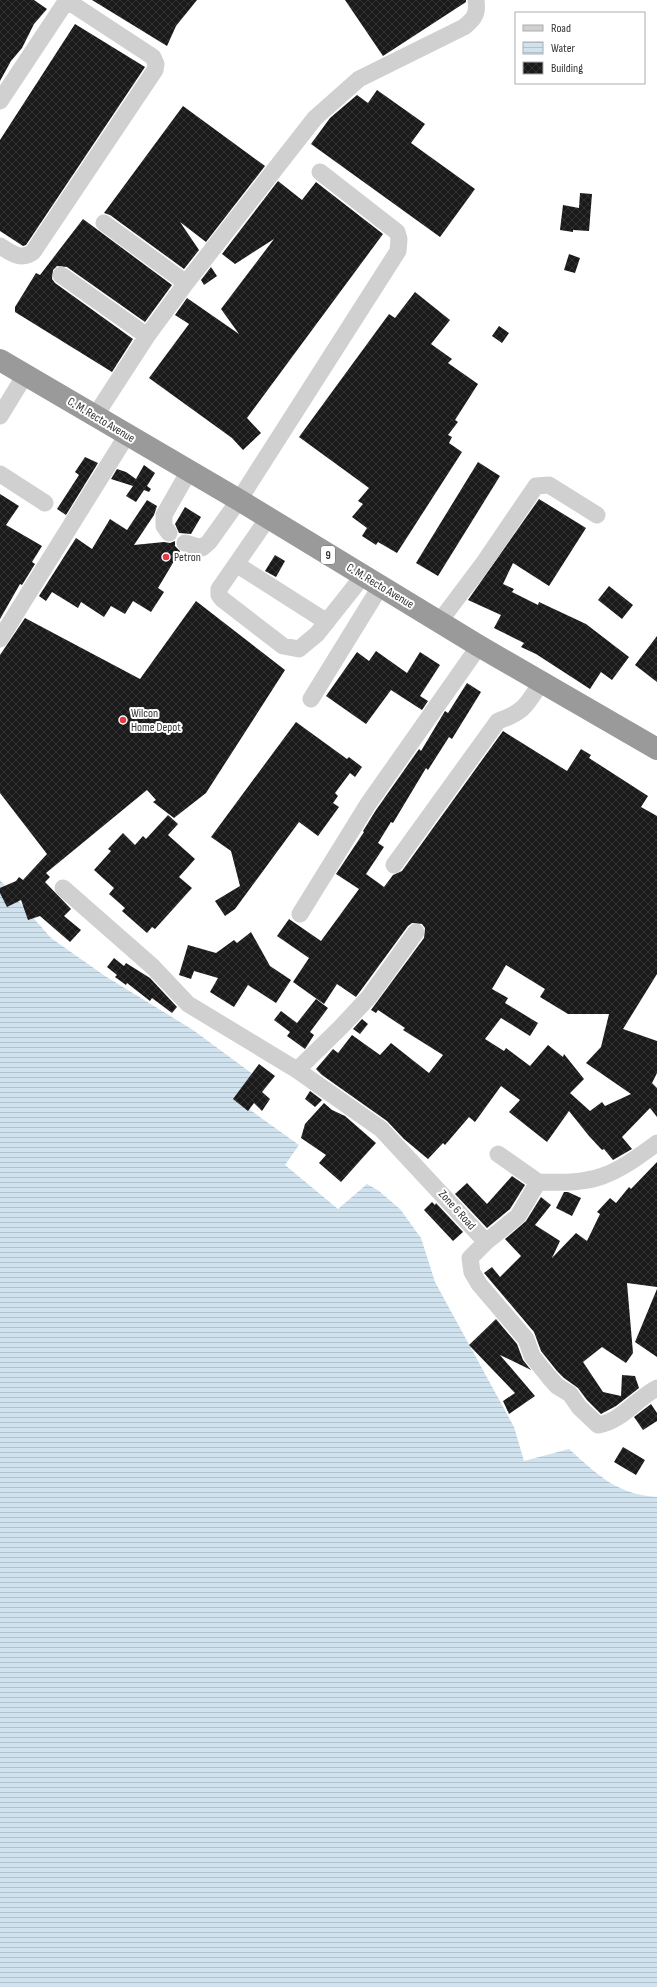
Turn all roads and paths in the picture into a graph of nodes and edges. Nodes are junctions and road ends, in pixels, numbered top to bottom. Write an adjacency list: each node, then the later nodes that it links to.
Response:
1 (67, 0): 3 (street); 6 (street)
2 (476, 1): 8 (street)
3 (0, 101)
4 (320, 172): 17 (street)
5 (104, 223): 8 (street)
6 (0, 246)
7 (61, 275): 9 (street)
8 (186, 283): 9 (street)
9 (147, 336): 13 (street)
10 (0, 360): 11 (highway, C. M. Recto Avenue / 9)
11 (26, 375): 12 (street); 13 (highway, C. M. Recto Avenue / 9)
12 (0, 416)
13 (95, 416): 14 (highway, C. M. Recto Avenue / 9)
14 (127, 435): 15 (highway, C. M. Recto Avenue / 9); 27 (street)
15 (189, 471): 17 (highway, C. M. Recto Avenue / 9); 21 (street)
16 (0, 474): 18 (street)
17 (239, 500): 20 (highway, C. M. Recto Avenue / 9); 22 (street)
18 (45, 503)
19 (597, 515): 25 (street)
20 (268, 518): 23 (street); 24 (highway, C. M. Recto Avenue / 9)
21 (169, 533)
22 (185, 543)
23 (236, 564): 26 (street); 26 (street)
24 (372, 582): 25 (highway, C. M. Recto Avenue / 9); 26 (street); 30 (street)
25 (440, 621): 28 (highway, C. M. Recto Avenue / 9)
26 (326, 622)
27 (0, 639)
28 (480, 646): 29 (highway, C. M. Recto Avenue / 9); 34 (street)
29 (542, 681): 31 (highway, C. M. Recto Avenue / 9); 32 (street)
30 (312, 699)
31 (657, 749)
32 (394, 865)
33 (63, 888): 36 (street, Zone 6 Road)
34 (300, 914)
35 (416, 932): 36 (street)
36 (297, 1070): 40 (street, Zone 6 Road)
37 (657, 1143): 39 (street)
38 (498, 1154): 39 (street)
39 (538, 1182): 40 (street)
40 (486, 1242): 41 (street)
41 (657, 1388)

